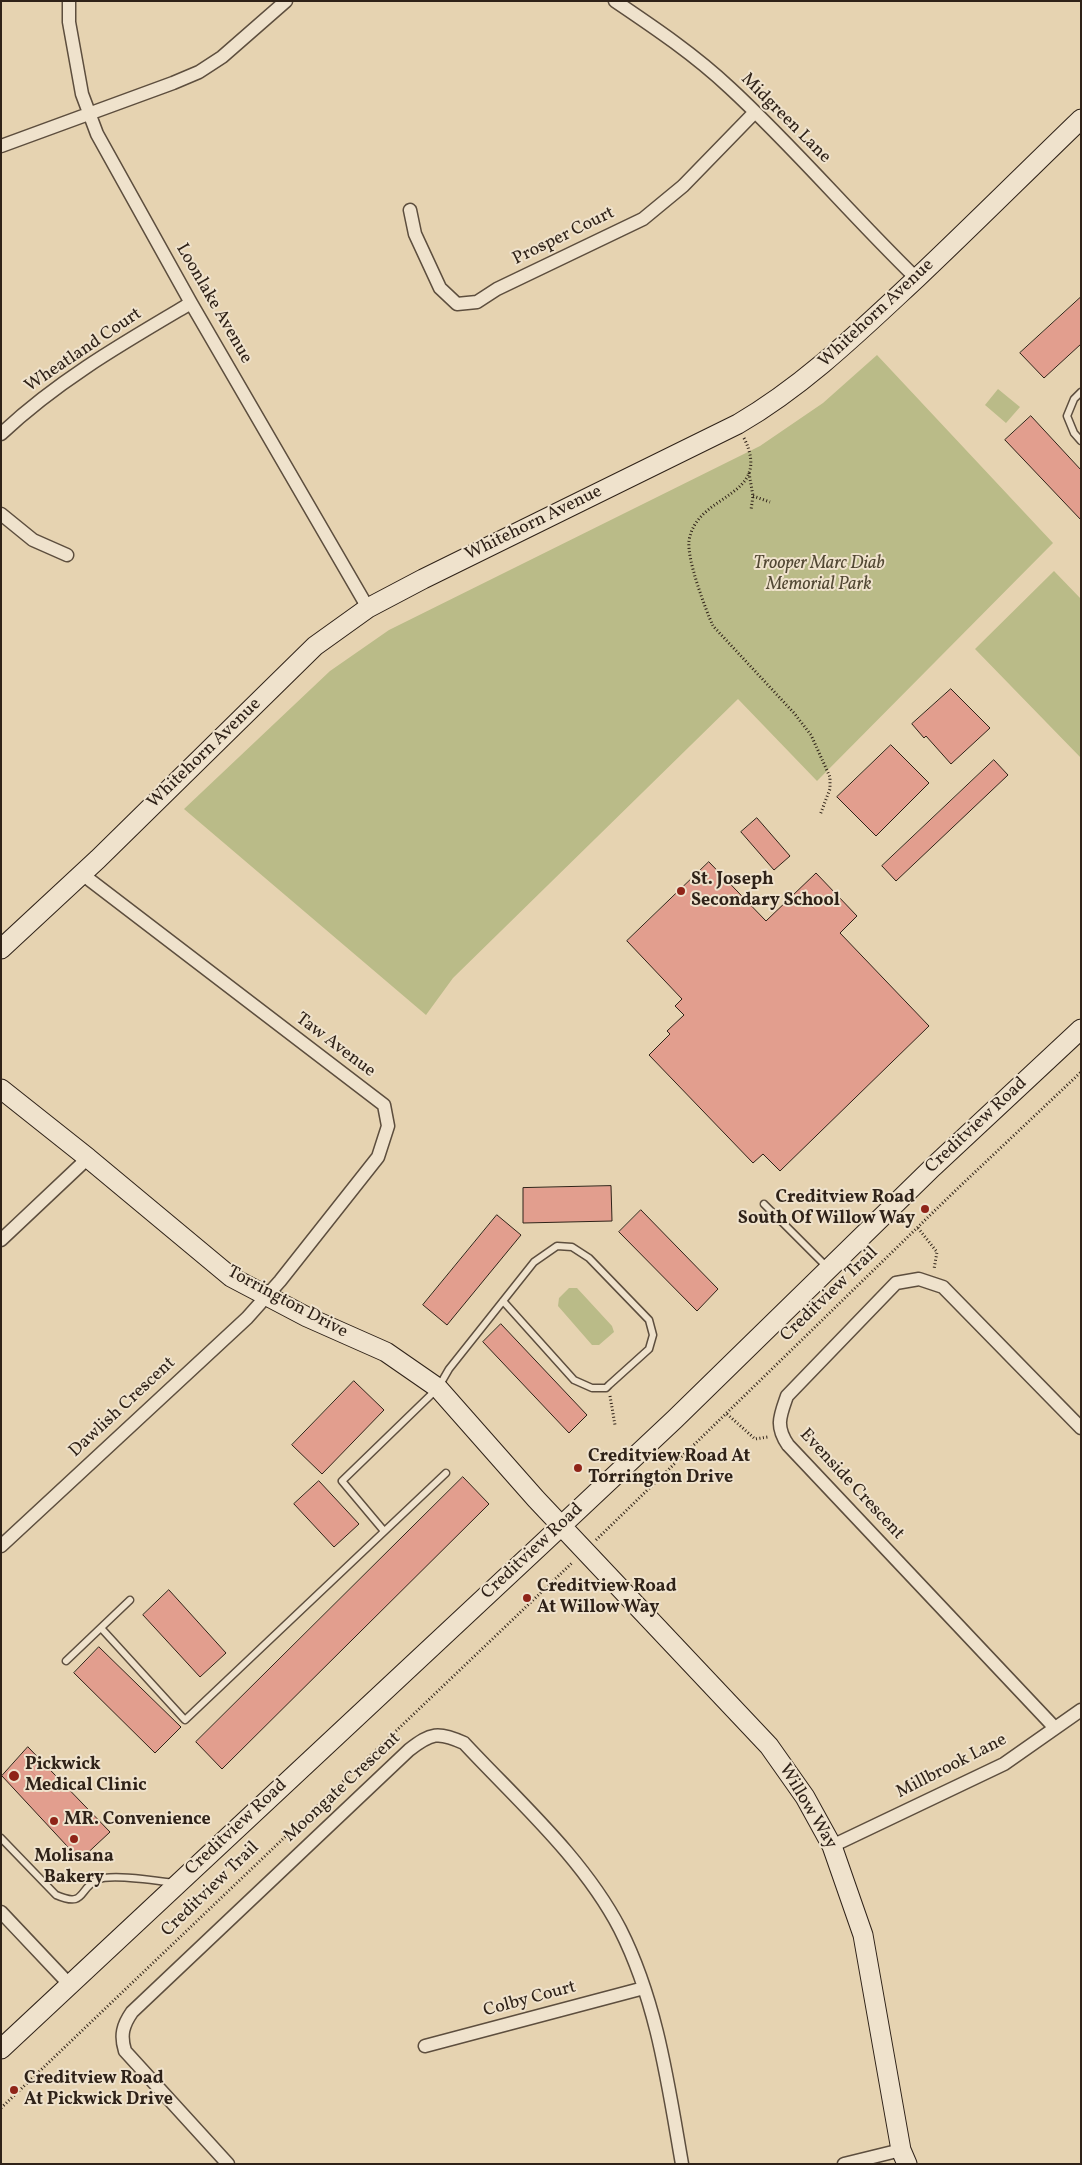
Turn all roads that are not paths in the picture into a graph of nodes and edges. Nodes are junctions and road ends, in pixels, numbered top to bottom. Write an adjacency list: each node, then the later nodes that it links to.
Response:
1 (69, 1): 5 (street, Loonlake Avenue)
2 (286, 1): 5 (street)
3 (615, 1): 4 (street, Midgreen Lane)
4 (755, 112): 8 (street, Prosper Court); 9 (street, Midgreen Lane)
5 (88, 113): 7 (street); 10 (street, Loonlake Avenue)
6 (1081, 119): 9 (street, Whitehorn Avenue)
7 (1, 146)
8 (410, 210)
9 (916, 278): 16 (street, Whitehorn Avenue)
10 (191, 303): 12 (street, Wheatland Court); 16 (street, Loonlake Avenue)
11 (1081, 392): 13 (lane)
12 (1, 434)
13 (1081, 441)
14 (1, 514): 15 (street)
15 (67, 555)
16 (368, 608): 17 (street, Whitehorn Avenue)
17 (82, 874): 18 (street, Whitehorn Avenue); 25 (street, Taw Avenue)
18 (1, 948)
19 (1081, 1029): 24 (street, Creditview Road)
20 (1, 1089): 21 (street, Torrington Drive)
21 (88, 1158): 23 (street); 25 (street, Torrington Drive)
22 (764, 1204): 24 (lane)
23 (1, 1240)
24 (829, 1268): 30 (street, Creditview Road)
25 (267, 1295): 27 (street, Torrington Drive); 32 (street, Dawlish Crescent)
26 (503, 1301): 26 (lane); 27 (lane)
27 (438, 1388): 30 (street, Torrington Drive); 31 (lane)
28 (1081, 1428): 37 (street, Evenside Crescent)
29 (446, 1473): 31 (lane)
30 (562, 1526): 39 (street, Willow Way); 40 (street, Creditview Road)
31 (384, 1531): 34 (lane)
32 (1, 1546)
33 (130, 1600): 34 (lane)
34 (101, 1628): 35 (lane)
35 (66, 1661)
36 (1081, 1710): 37 (street, Millbrook Lane)
37 (1056, 1728): 39 (street, Millbrook Lane)
38 (1, 1838): 40 (lane)
39 (832, 1846): 46 (street, Willow Way)
40 (178, 1883): 42 (street, Creditview Road)
41 (1, 1912): 42 (street)
42 (70, 1984): 45 (street, Creditview Road)
43 (644, 1988): 44 (street, Colby Court); 47 (street, Moongate Crescent); 48 (street, Moongate Crescent)
44 (425, 2046)
45 (1, 2049)
46 (904, 2157): 49 (street)
47 (228, 2164)
48 (682, 2164)
49 (844, 2164)

